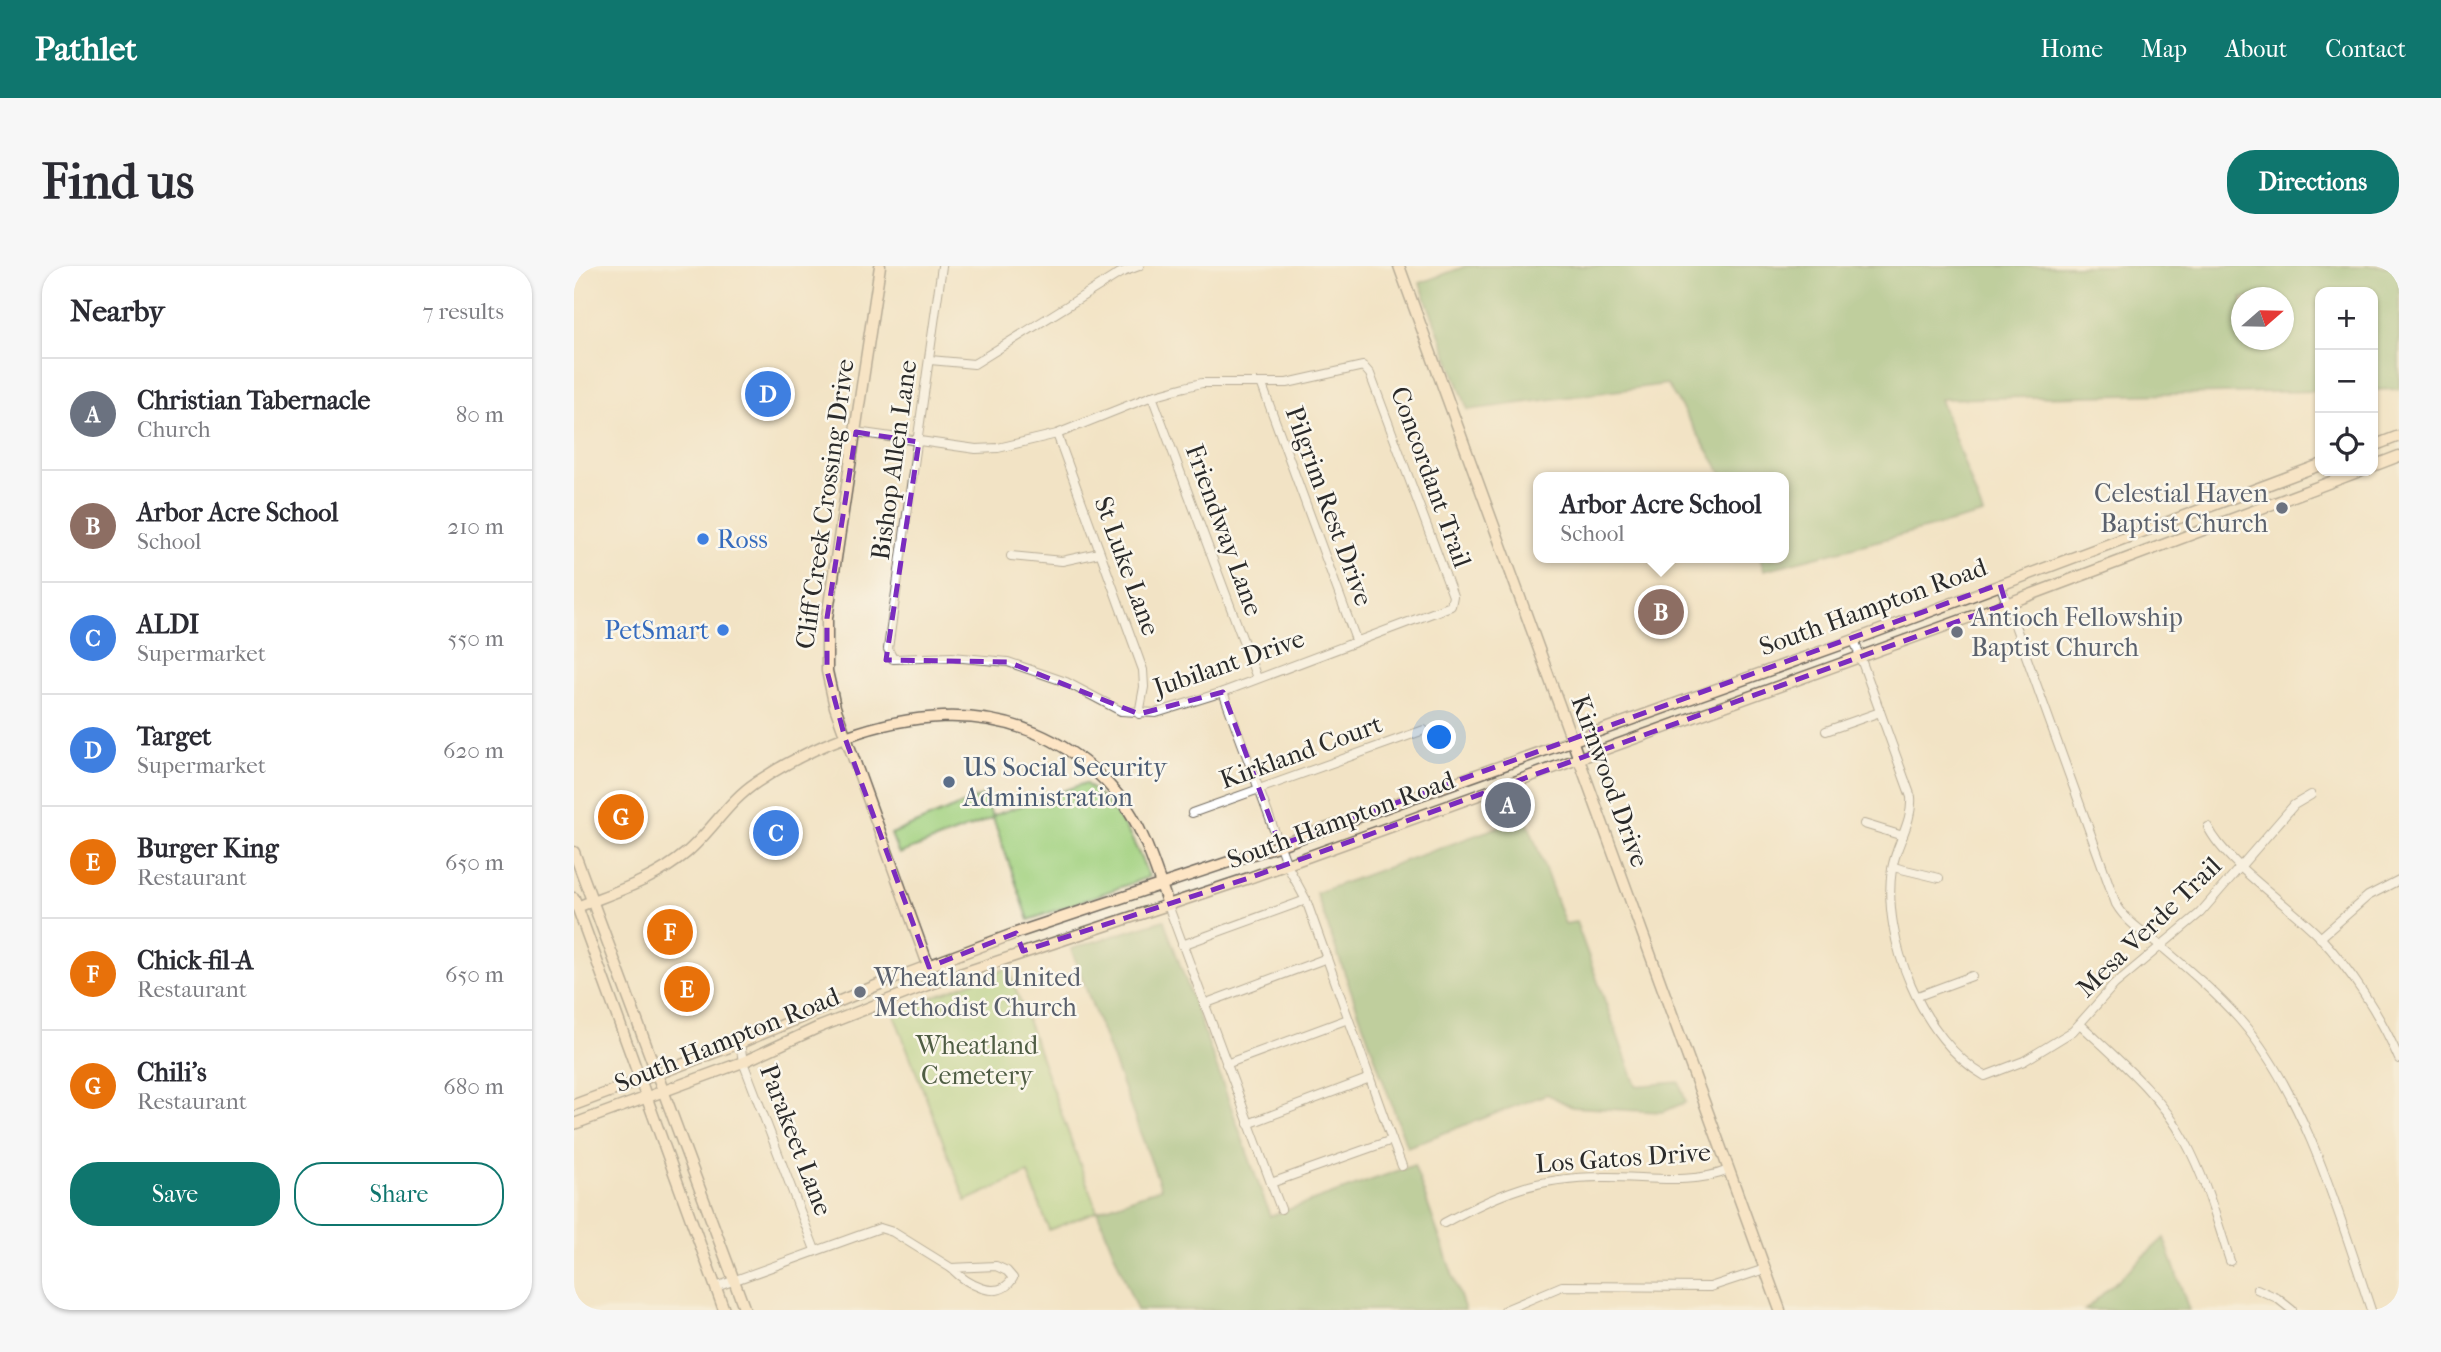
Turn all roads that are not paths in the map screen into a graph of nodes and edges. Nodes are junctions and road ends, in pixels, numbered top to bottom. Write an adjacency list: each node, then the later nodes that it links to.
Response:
1 (880, 266): 8 (main road, Cliff Creek Crossing Drive)
2 (942, 266): 5 (street, Bishop Allen Lane)
3 (1139, 266): 5 (street)
4 (1399, 266): 37 (main road, Kirnwood Drive)
5 (930, 360): 11 (street, Bishop Allen Lane)
6 (1262, 385): 7 (street); 24 (street, Concordant Trail); 26 (street, Pilgrim Rest Drive)
7 (1152, 396): 9 (street); 30 (street, Friendway Lane)
8 (856, 432): 11 (street); 36 (main road, Cliff Creek Crossing Drive)
9 (1057, 434): 11 (street); 21 (street, St Luke Lane)
10 (2399, 436): 12 (main road)
11 (919, 442): 29 (street, Bishop Allen Lane)
12 (2378, 444)
13 (2399, 456): 14 (main road)
14 (2378, 464)
15 (2315, 467): 17 (main road, South Hampton Road)
16 (2346, 476): 18 (main road, South Hampton Road)
17 (2275, 482): 18 (main road); 19 (main road, South Hampton Road)
18 (2281, 500): 20 (main road, South Hampton Road)
19 (2196, 511): 20 (main road); 23 (main road, South Hampton Road)
20 (2202, 530): 25 (main road, South Hampton Road)
21 (1099, 553): 22 (street); 33 (street, St Luke Lane)
22 (1011, 556)
23 (2000, 584): 25 (street); 27 (main road, South Hampton Road)
24 (1453, 601): 26 (street, Jubilant Drive)
25 (2006, 604): 28 (main road, South Hampton Road); 60 (street)
26 (1356, 640): 30 (street, Jubilant Drive)
27 (1854, 640): 28 (street); 37 (main road, South Hampton Road)
28 (1859, 655): 32 (street); 38 (main road, South Hampton Road)
29 (893, 659): 33 (street, Jubilant Drive)
30 (1257, 678): 31 (street, Jubilant Drive)
31 (1223, 692): 33 (street, Jubilant Drive); 39 (street)
32 (1880, 712): 35 (street); 44 (street)
33 (1139, 714)
34 (1424, 730): 39 (street, Kirkland Court)
35 (1826, 731)
36 (845, 738): 52 (main road); 54 (main road); 63 (main road, Cliff Creek Crossing Drive)
37 (1570, 739): 38 (main road, Kirnwood Drive); 45 (main road, South Hampton Road)
38 (1577, 758): 47 (main road, South Hampton Road); 84 (main road, Kirnwood Drive)
39 (1259, 791): 41 (street, Kirkland Court); 45 (street)
40 (2311, 795): 48 (street, Mesa Verde Trail)
41 (1192, 813)
42 (1864, 824): 44 (street)
43 (2208, 827): 48 (street)
44 (1902, 836): 49 (street)
45 (1280, 845): 47 (street); 52 (main road, South Hampton Road)
46 (574, 852): 54 (main road)
47 (1287, 865): 53 (street); 56 (main road, South Hampton Road)
48 (2243, 866): 58 (street); 60 (street, Mesa Verde Trail)
49 (1893, 867): 50 (street); 66 (street)
50 (1939, 878)
51 (2399, 880): 58 (street)
52 (1162, 886): 56 (main road); 57 (main road, South Hampton Road)
53 (1306, 900): 59 (street); 62 (street)
54 (593, 901): 55 (main road); 74 (main road)
55 (576, 902): 76 (main road)
56 (1168, 905): 59 (street); 61 (main road, South Hampton Road)
57 (1016, 933): 61 (main road); 63 (main road, South Hampton Road)
58 (2320, 938): 71 (street)
59 (1182, 945): 67 (street)
60 (2162, 948): 69 (street, Mesa Verde Trail); 100 (street)
61 (1023, 951): 65 (main road, South Hampton Road)
62 (1327, 958): 67 (street); 68 (street)
63 (929, 967): 65 (main road, Cliff Creek Crossing Drive); 70 (main road, South Hampton Road)
64 (1972, 976): 66 (street)
65 (934, 982): 72 (main road, South Hampton Road)
66 (1918, 996): 69 (street, Mesa Verde Trail)
67 (1203, 1004): 73 (street)
68 (1348, 1019): 73 (street); 75 (street)
69 (2080, 1024): 89 (street)
70 (740, 1043): 72 (street, Parakeet Lane); 74 (main road, South Hampton Road)
71 (2399, 1059)
72 (743, 1062): 77 (main road, South Hampton Road); 88 (street, Parakeet Lane)
73 (1226, 1064): 81 (street)
74 (656, 1075): 76 (main road, South Hampton Road); 77 (main road)
75 (1370, 1078): 81 (street); 82 (street)
76 (640, 1081): 78 (main road); 79 (main road, South Hampton Road)
77 (663, 1093): 78 (main road, South Hampton Road); 92 (main road)
78 (646, 1099): 80 (main road, South Hampton Road); 93 (main road)
79 (574, 1105)
80 (574, 1124)
81 (1248, 1124): 85 (street)
82 (1392, 1140): 83 (street); 85 (street)
83 (1402, 1166)
84 (1729, 1170): 87 (street, Los Gatos Drive); 91 (main road, Kirnwood Drive)
85 (1271, 1183): 86 (street)
86 (1281, 1209)
87 (1444, 1223)
88 (815, 1250): 90 (street); 92 (street)
89 (2230, 1261)
90 (951, 1268): 90 (street)
91 (1765, 1269): 97 (street); 98 (main road, Kirnwood Drive)
92 (733, 1279): 93 (street); 96 (main road)
93 (716, 1287): 95 (main road)
94 (2257, 1289): 99 (street)
95 (724, 1310)
96 (745, 1310)
97 (1505, 1310)
98 (1780, 1310)
99 (2292, 1310)
100 (2371, 1310)

